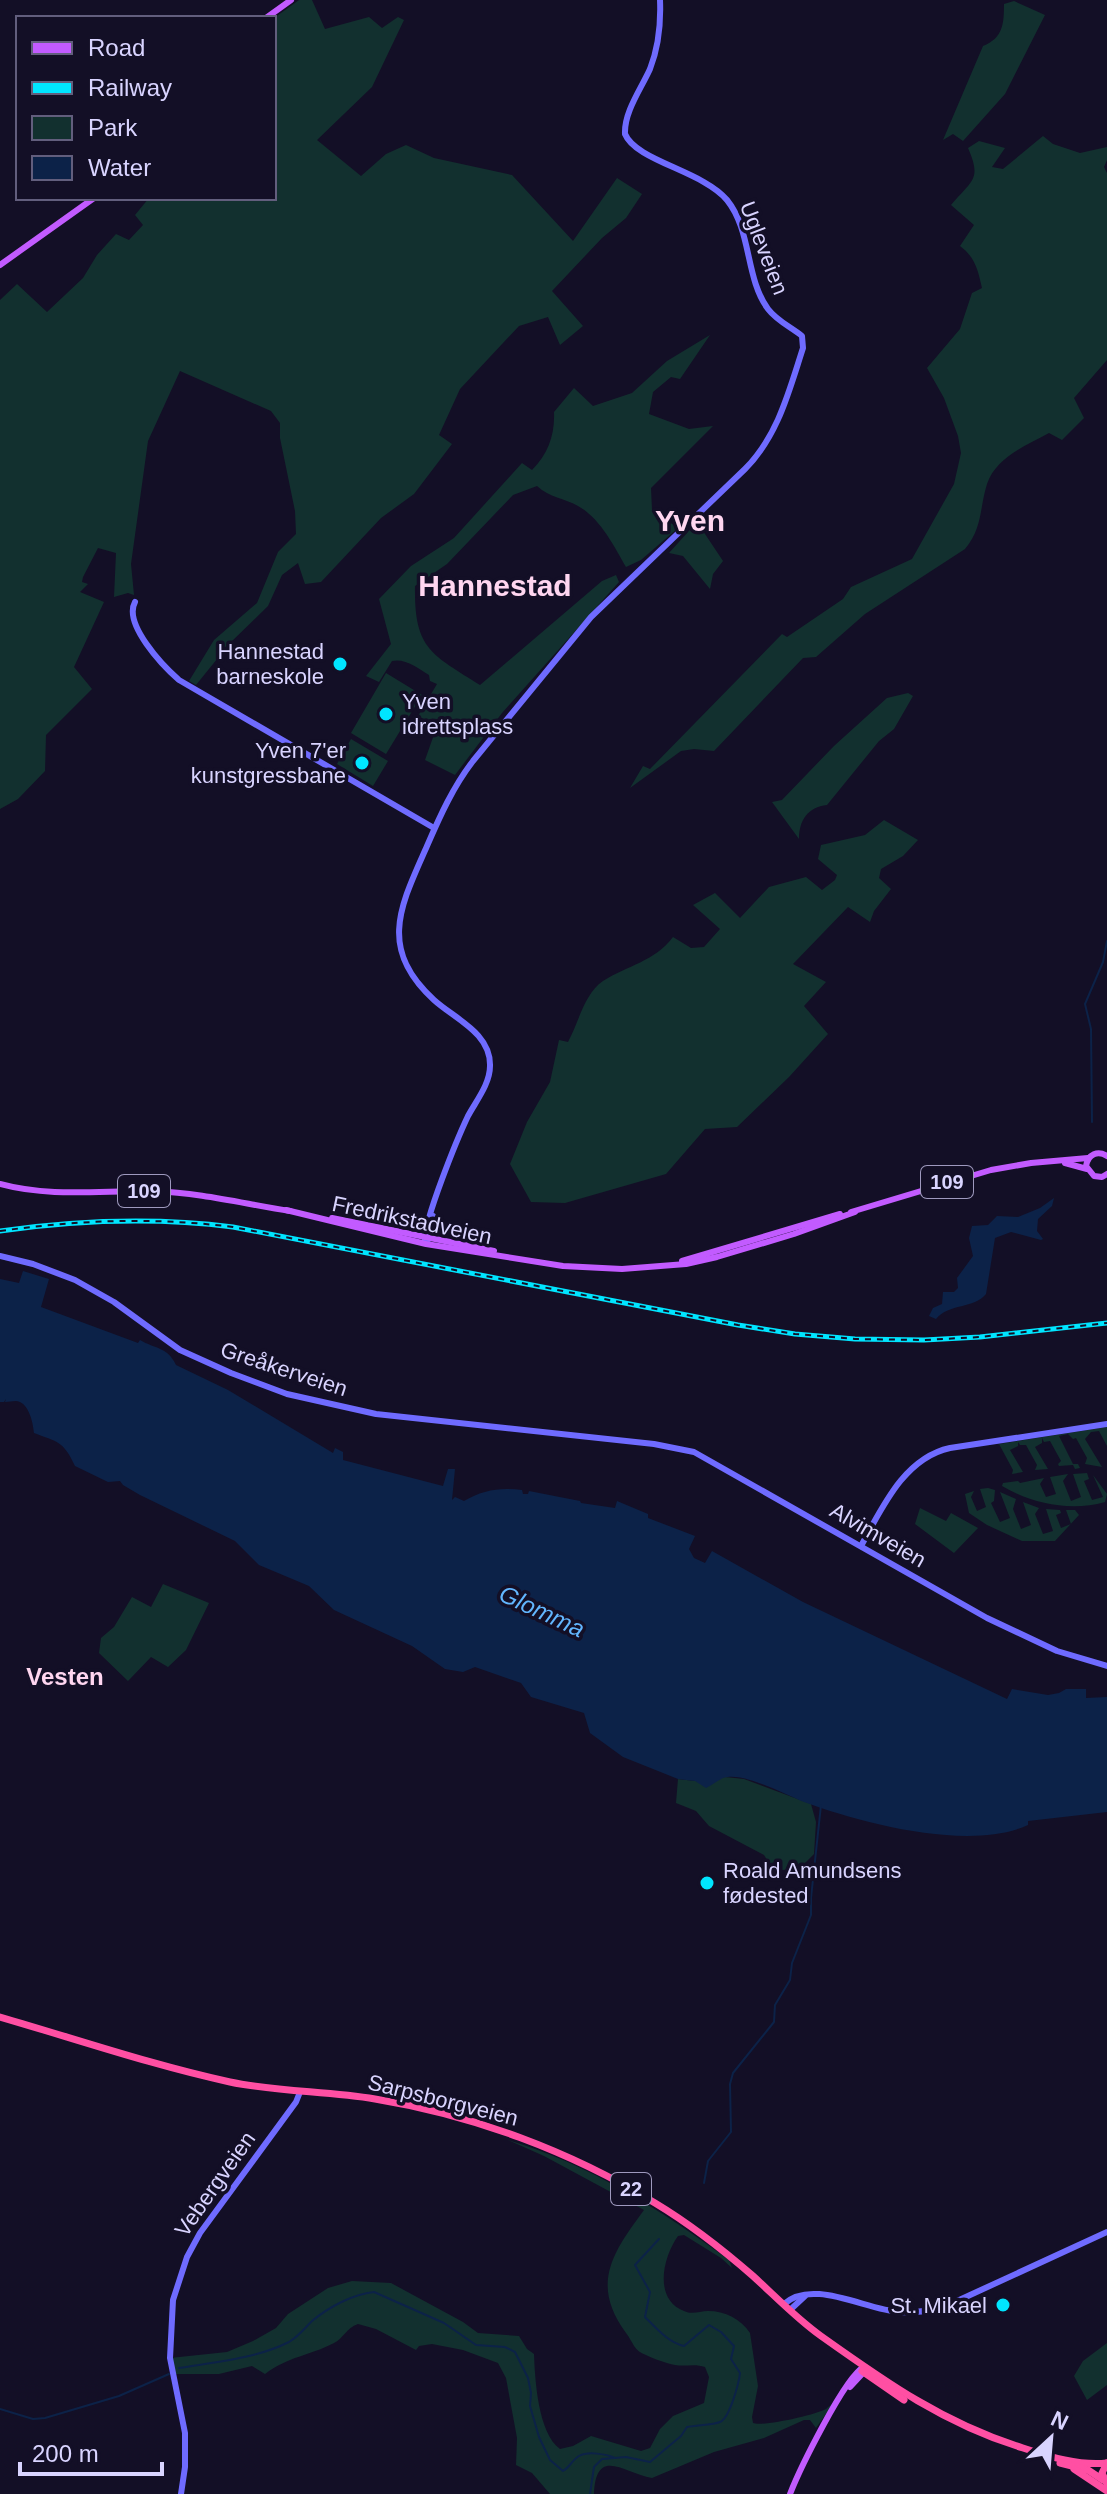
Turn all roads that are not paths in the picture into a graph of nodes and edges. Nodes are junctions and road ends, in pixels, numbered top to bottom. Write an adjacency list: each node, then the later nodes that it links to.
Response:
1 (291, 0): 3 (main road)
2 (660, 0): 7 (street, Ugleveien)
3 (269, 16)
4 (91, 200): 5 (main road)
5 (0, 265)
6 (135, 602): 7 (street)
7 (434, 828): 14 (street)
8 (1107, 1156): 9 (main road, 109)
9 (1088, 1158): 10 (main road, Fredrikstadveien / 109); 11 (main road)
10 (1061, 1162): 11 (main road, Fredrikstadveien / 109); 19 (main road, Fredrikstadveien / 109)
11 (1087, 1169): 12 (main road, 109)
12 (1107, 1174)
13 (0, 1184): 16 (main road, Fredrikstadveien / 109)
14 (434, 1209): 15 (street); 16 (street)
15 (432, 1226): 16 (street); 17 (street)
16 (426, 1240): 17 (main road, Fredrikstadveien / 109); 19 (main road, Fredrikstadveien / 109)
17 (449, 1242): 19 (main road, Fredrikstadveien / 109)
18 (0, 1256): 21 (street, Greåkerveien)
19 (530, 1260)
20 (1107, 1424): 22 (street)
21 (630, 1442): 22 (street, Alvimveien)
22 (861, 1546): 23 (street, Alvimveien)
23 (1107, 1666)
24 (0, 2017): 25 (highway, Sarpsborgveien / 22)
25 (300, 2092): 27 (highway, Sarpsborgveien / 22); 33 (street, Vebergveien)
26 (1107, 2232): 27 (street)
27 (787, 2307): 28 (highway, Sarpsborgveien / 22)
28 (862, 2370): 29 (highway, Sarpsborgveien / 22); 30 (highway, Sarpsborgveien / 22); 34 (main road)
29 (1053, 2461): 31 (highway, Sarpsborgveien / 22); 32 (highway, 22)
30 (1107, 2463): 31 (highway, 22)
31 (1105, 2482)
32 (1107, 2491)
33 (181, 2494)
34 (790, 2494)

